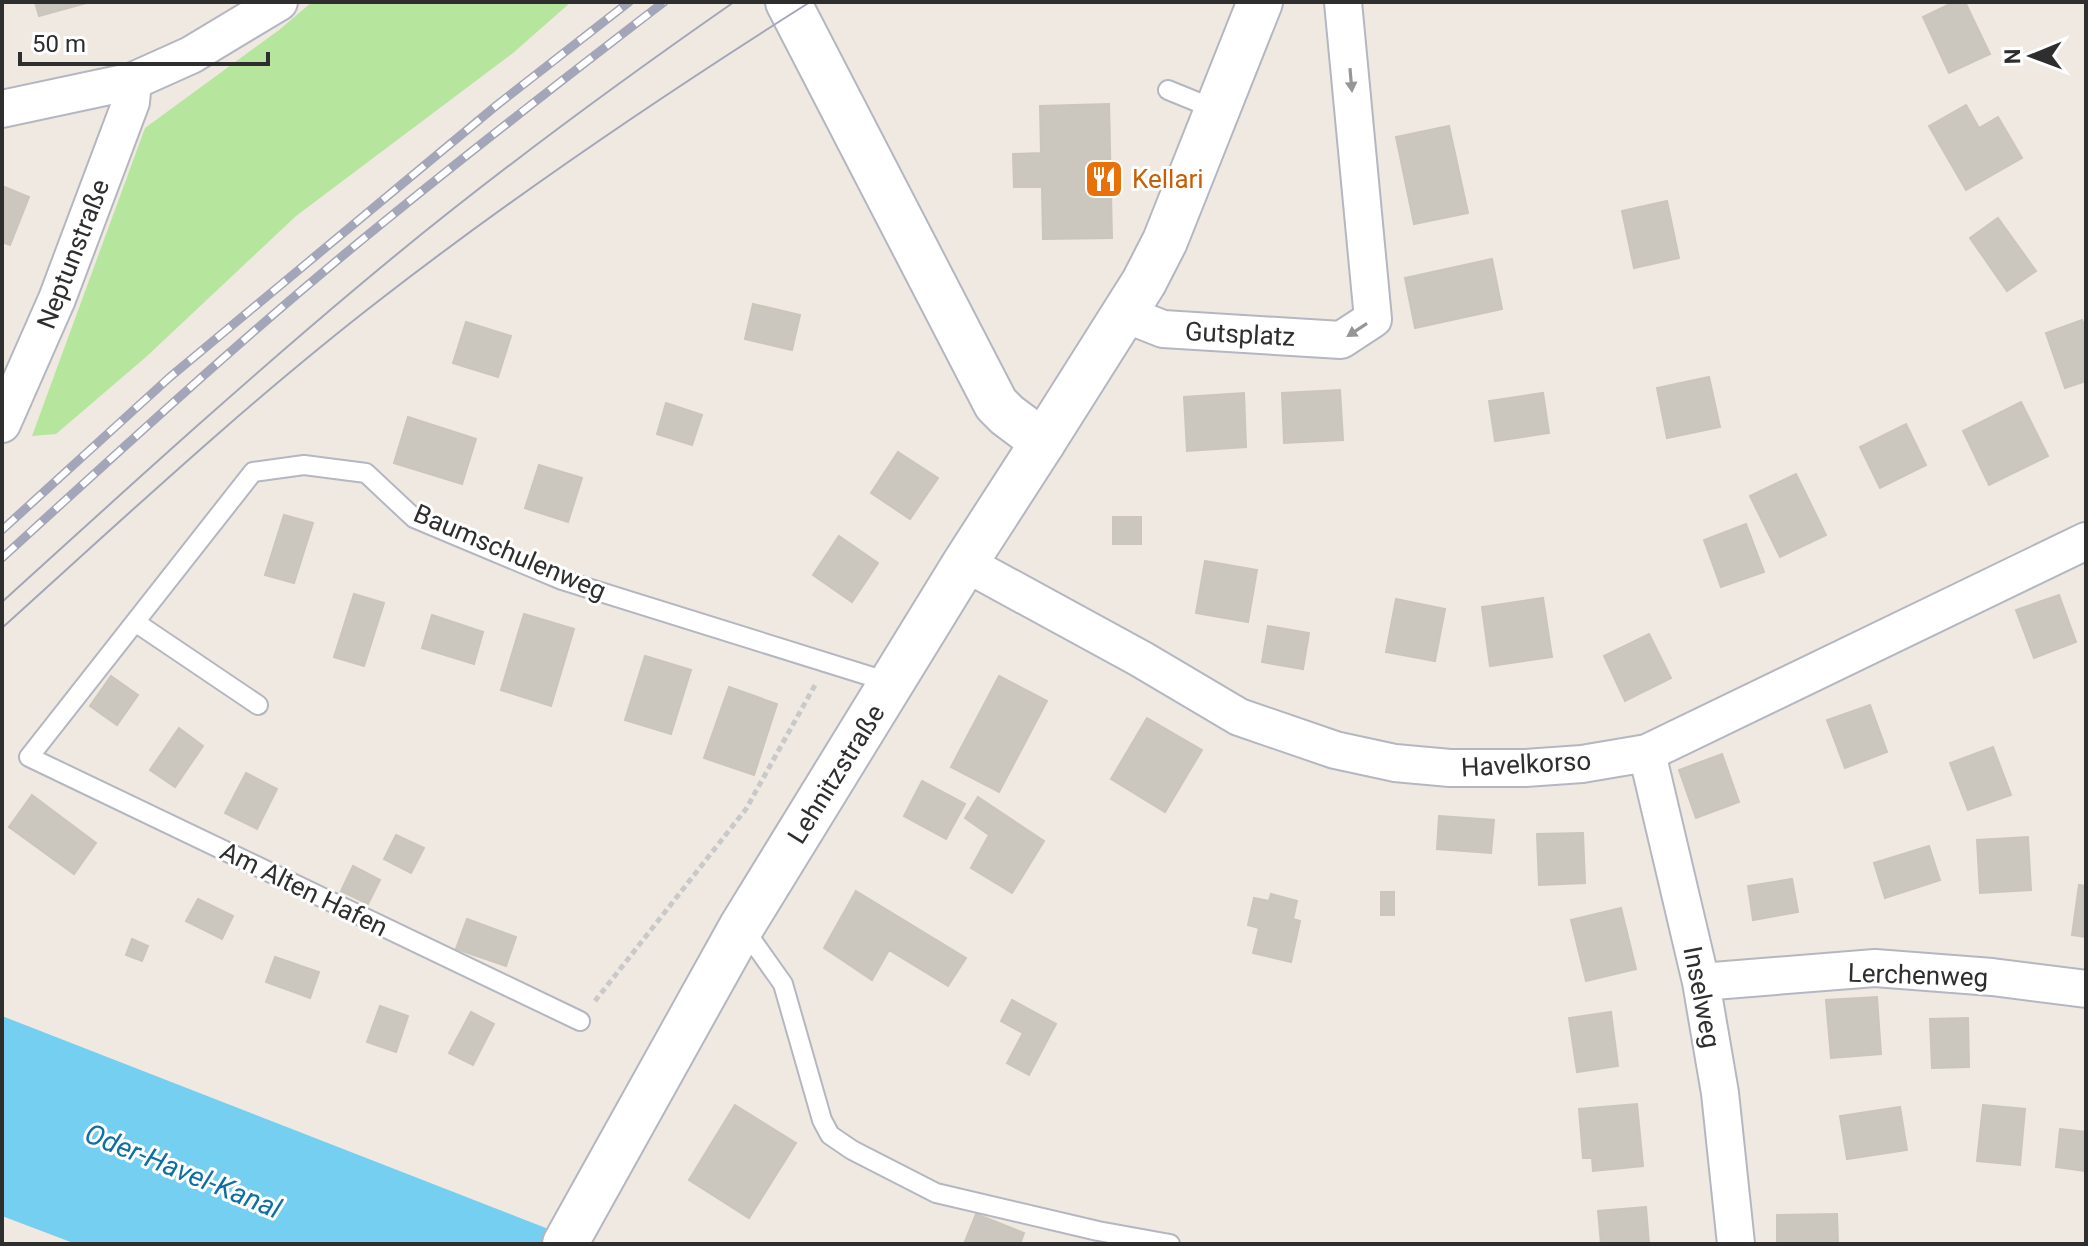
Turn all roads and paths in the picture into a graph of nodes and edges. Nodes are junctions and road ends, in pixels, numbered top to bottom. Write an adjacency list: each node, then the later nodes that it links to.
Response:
1 (279, 2): 5 (street)
2 (788, 2): 11 (main road)
3 (1260, 2): 8 (main road)
4 (1343, 2): 9 (street, Gutsplatz, one-way to 9)
5 (133, 81): 7 (street); 10 (street, Neptunstraße)
6 (1168, 90): 8 (lane)
7 (2, 109)
8 (1217, 110): 9 (main road)
9 (1125, 314): 11 (main road, Lehnitzstraße)
10 (2, 424)
11 (1043, 442): 13 (main road, Lehnitzstraße)
12 (2086, 541): 18 (street, Havelkorso)
13 (965, 563): 16 (main road, Lehnitzstraße); 18 (street, Havelkorso)
14 (135, 622): 15 (lane, Baumschulenweg); 17 (lane); 19 (lane, Baumschulenweg)
15 (828, 662): 16 (lane, Baumschulenweg); 23 (path)
16 (892, 683): 20 (main road, Lehnitzstraße)
17 (258, 705)
18 (1647, 753): 21 (street, Inselweg)
19 (29, 757): 23 (lane, Am Alten Hafen)
20 (742, 926): 24 (main road, Lehnitzstraße); 25 (lane)
21 (1701, 982): 22 (street, Lerchenweg); 26 (street, Inselweg)
22 (2086, 989)
23 (580, 1021)
24 (570, 1235)
25 (1170, 1244)
26 (1736, 1244)

